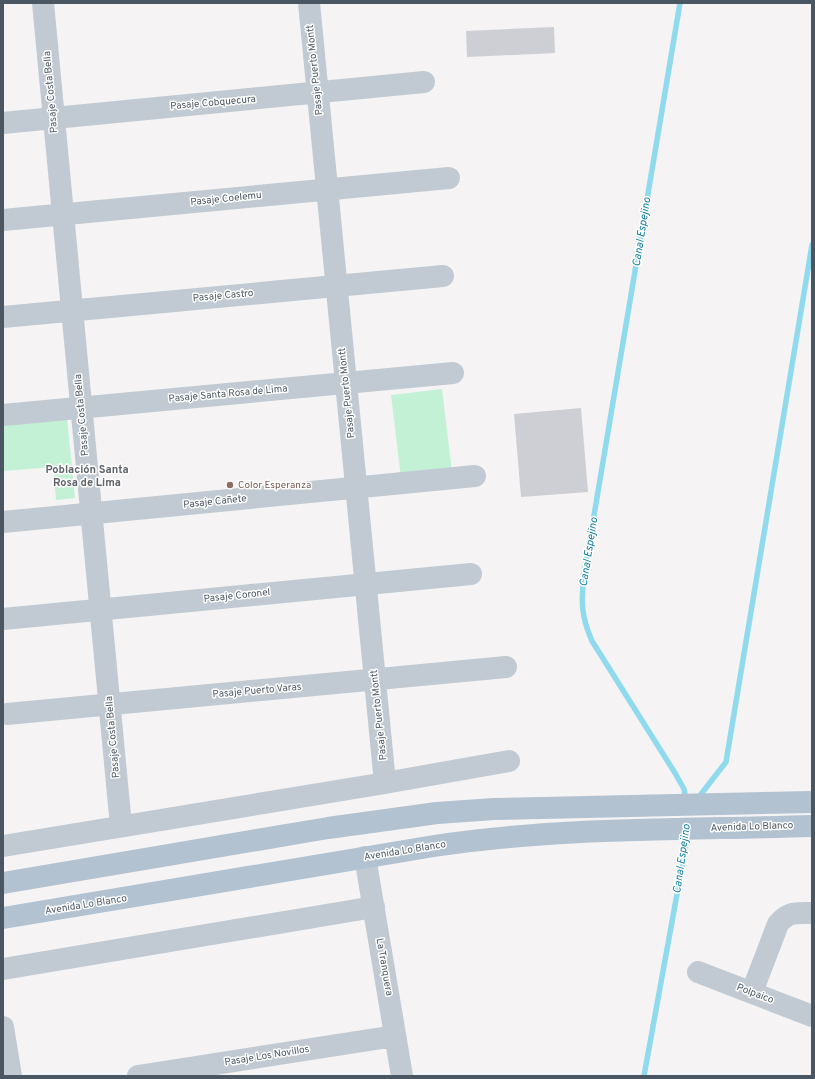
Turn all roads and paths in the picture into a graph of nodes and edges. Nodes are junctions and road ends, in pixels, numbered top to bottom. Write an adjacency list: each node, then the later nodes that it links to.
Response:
1 (43, 3): 5 (street, Pasaje Costa Bella)
2 (309, 3): 4 (street, Pasaje Puerto Montt)
3 (424, 82): 4 (street, Pasaje Cobquecura)
4 (318, 92): 5 (street, Pasaje Cobquecura); 8 (street, Pasaje Puerto Montt)
5 (54, 118): 6 (street, Pasaje Cobquecura); 9 (street, Pasaje Costa Bella)
6 (3, 123)
7 (449, 178): 8 (street, Pasaje Coelemu)
8 (327, 189): 9 (street, Pasaje Coelemu); 12 (street, Pasaje Puerto Montt)
9 (63, 215): 10 (street, Pasaje Coelemu); 13 (street, Pasaje Costa Bella)
10 (3, 220)
11 (443, 276): 12 (street, Pasaje Castro)
12 (336, 286): 13 (street, Pasaje Castro); 16 (street, Pasaje Puerto Montt)
13 (72, 310): 14 (street, Pasaje Castro); 17 (street, Pasaje Costa Bella)
14 (3, 317)
15 (453, 373): 16 (street, Pasaje Santa Rosa de Lima)
16 (346, 383): 17 (street, Pasaje Santa Rosa de Lima); 20 (street, Pasaje Puerto Montt)
17 (82, 408): 18 (street, Pasaje Santa Rosa de Lima); 21 (street, Pasaje Costa Bella)
18 (3, 415)
19 (475, 476): 20 (street, Pasaje Cañete)
20 (356, 488): 21 (street, Pasaje Cañete); 24 (street, Pasaje Puerto Montt)
21 (92, 514): 22 (street, Pasaje Cañete); 25 (street, Pasaje Costa Bella)
22 (3, 522)
23 (471, 574): 24 (street, Pasaje Coronel)
24 (366, 584): 25 (street, Pasaje Coronel); 28 (street, Pasaje Puerto Montt)
25 (100, 610): 26 (street, Pasaje Coronel); 29 (street, Pasaje Costa Bella)
26 (3, 619)
27 (506, 667): 28 (street, Pasaje Puerto Varas)
28 (375, 680): 29 (street, Pasaje Puerto Varas); 32 (street, Pasaje Puerto Montt)
29 (110, 705): 30 (street, Pasaje Puerto Varas); 34 (street, Pasaje Costa Bella)
30 (7, 714)
31 (509, 761): 32 (street)
32 (385, 783): 34 (street)
33 (812, 802): 38 (main road)
34 (121, 826): 36 (street)
35 (812, 826): 37 (main road, Avenida Lo Blanco)
36 (3, 846)
37 (365, 857): 39 (street, La Tranquera); 41 (main road, Avenida Lo Blanco)
38 (3, 883)
39 (374, 907): 42 (street); 47 (street, La Tranquera)
40 (812, 914): 44 (street)
41 (3, 918)
42 (3, 969)
43 (698, 972): 44 (street, Polpaico)
44 (752, 992): 45 (street, Polpaico)
45 (812, 1016)
46 (3, 1027): 48 (street)
47 (395, 1036): 49 (street, Pasaje Los Novillos); 50 (street, La Tranquera)
48 (11, 1076)
49 (138, 1076)
50 (402, 1076)

